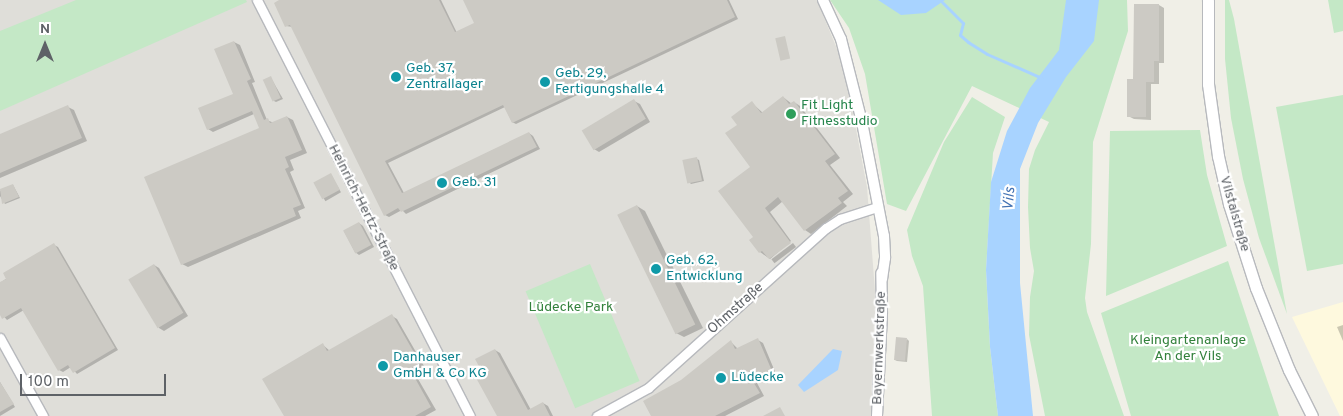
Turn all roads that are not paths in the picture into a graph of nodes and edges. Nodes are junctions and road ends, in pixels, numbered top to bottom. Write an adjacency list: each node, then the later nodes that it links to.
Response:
1 (256, 0): 7 (street, Heinrich-Hertz-Straße)
2 (823, 0): 4 (street, Bayernwerkstraße)
3 (1208, 0): 10 (main road, Vilstalstraße)
4 (877, 207): 8 (street, Ohmstraße); 9 (street, Bayernwerkstraße)
5 (0, 338): 6 (street)
6 (43, 416)
7 (470, 416)
8 (597, 416)
9 (877, 416)
10 (1312, 416)

